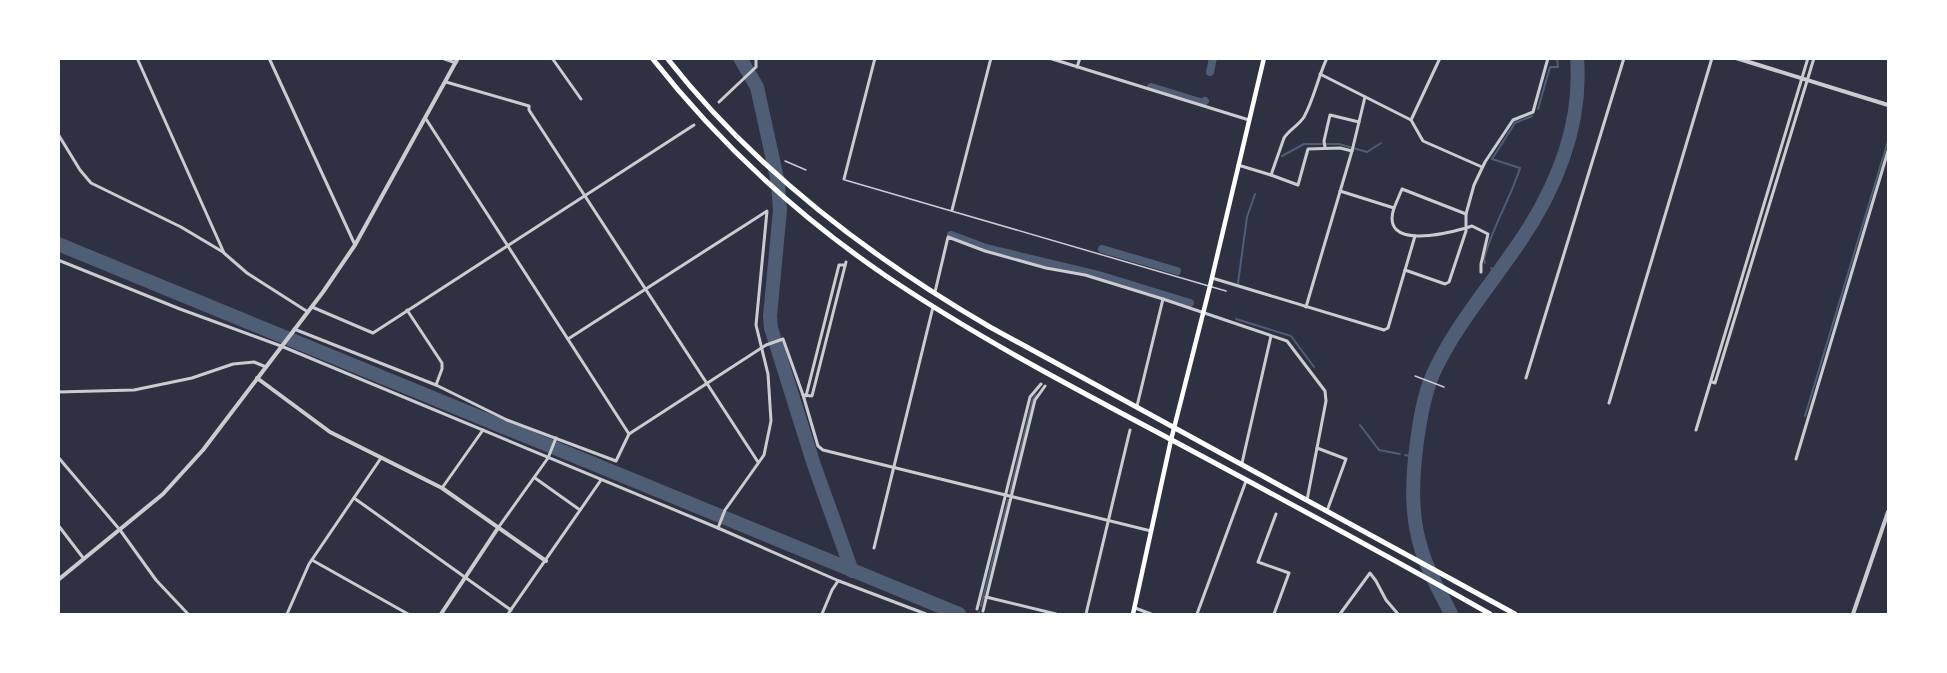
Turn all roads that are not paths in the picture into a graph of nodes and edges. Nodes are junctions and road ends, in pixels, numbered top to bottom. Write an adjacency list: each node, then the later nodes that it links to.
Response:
1 (137, 58): 55 (street)
2 (270, 58): 53 (street)
3 (442, 58): 21 (street)
4 (552, 58): 28 (street)
5 (652, 58): 67 (highway)
6 (667, 58): 64 (highway)
7 (756, 58): 29 (street)
8 (875, 58): 45 (street)
9 (991, 58): 49 (street)
10 (1049, 58): 22 (street)
11 (1080, 58): 22 (street)
12 (1264, 58): 32 (main road)
13 (1327, 58): 23 (street)
14 (1440, 58): 33 (street)
15 (1548, 58): 42 (street)
16 (1624, 58): 80 (street)
17 (1712, 58): 87 (street)
18 (1736, 58): 24 (street)
19 (1808, 58): 24 (street)
20 (1814, 58): 25 (street)
21 (457, 61): 26 (street)
22 (1077, 67): 32 (street)
23 (1320, 74): 27 (street); 44 (street)
24 (1802, 79): 25 (street); 81 (street)
25 (1808, 80): 30 (street); 81 (street)
26 (446, 82): 31 (street); 47 (street)
27 (1365, 98): 33 (street); 34 (street)
28 (581, 99)
29 (719, 102)
30 (1888, 105)
31 (426, 119): 53 (street); 54 (street)
32 (1249, 120): 41 (main road)
33 (1411, 120): 42 (street)
34 (1359, 123): 37 (street); 38 (street)
35 (694, 125): 47 (street)
36 (58, 134): 55 (street)
37 (1325, 147): 38 (street); 44 (street)
38 (1352, 151): 46 (street)
39 (1888, 151): 100 (street)
40 (785, 161): 43 (lane)
41 (1238, 165): 44 (street); 60 (main road)
42 (1482, 168): 50 (street)
43 (806, 170)
44 (1270, 175)
45 (844, 179): 49 (lane)
46 (1340, 191): 48 (street); 68 (street)
47 (585, 196): 54 (street); 62 (street)
48 (1394, 208): 50 (street); 52 (street)
49 (952, 210): 61 (lane)
50 (1466, 214): 51 (street)
51 (1466, 228): 52 (street); 58 (street); 59 (street)
52 (1415, 236): 58 (street)
53 (355, 245): 66 (street)
54 (508, 245): 69 (street); 74 (street)
55 (224, 253): 70 (street)
56 (58, 260): 75 (street)
57 (845, 263): 86 (street)
58 (1405, 270): 68 (street)
59 (1481, 272)
60 (1212, 278): 61 (main road); 68 (street)
61 (1210, 286): 63 (lane); 71 (main road)
62 (645, 290): 74 (street); 76 (street); 82 (street)
63 (1226, 291)
64 (934, 294): 65 (street); 88 (highway)
65 (1163, 298): 71 (street); 88 (street)
66 (312, 307): 69 (street); 70 (street)
67 (933, 307): 95 (highway); 103 (street)
68 (1306, 308)
69 (407, 310): 83 (street)
70 (308, 312): 72 (street)
71 (1203, 313): 73 (street); 89 (main road)
72 (293, 330): 75 (street); 83 (street)
73 (1271, 336): 96 (street); 102 (street)
74 (567, 339): 93 (street)
75 (281, 346): 77 (street); 90 (street)
76 (762, 347): 82 (street); 86 (street); 101 (street)
77 (266, 367): 79 (street); 85 (street)
78 (1415, 375): 84 (lane)
79 (257, 378): 98 (street); 120 (street)
80 (1526, 378)
81 (1711, 381): 92 (street)
82 (705, 383): 93 (street); 101 (street)
83 (436, 385): 94 (street)
84 (1444, 387)
85 (58, 392)
86 (805, 395): 103 (street)
87 (1609, 402)
88 (1137, 406): 89 (highway)
89 (1174, 426): 95 (main road); 102 (highway)
90 (483, 430): 99 (street); 107 (street)
91 (1130, 430): 116 (street)
92 (1696, 430)
93 (629, 434): 94 (street)
94 (556, 438): 99 (street)
95 (1171, 440): 106 (highway); 121 (main road)
96 (1317, 448): 111 (street); 113 (street)
97 (58, 457): 120 (street)
98 (381, 458): 107 (street); 110 (street)
99 (548, 458): 104 (street); 105 (street)
100 (1796, 459)
101 (758, 462): 118 (street)
102 (1242, 463): 111 (highway)
103 (893, 467): 108 (street); 122 (street)
104 (534, 478): 112 (street); 119 (street)
105 (601, 480): 112 (street); 118 (street)
106 (1246, 481): 144 (street); 148 (highway)
107 (442, 488): 119 (street)
108 (1006, 495): 109 (street); 109 (street); 130 (street)
109 (1011, 496): 116 (street); 129 (street)
110 (354, 498): 124 (street); 126 (street)
111 (1307, 500): 113 (highway)
112 (580, 510): 125 (street)
113 (1327, 511): 149 (highway)
114 (1888, 512): 150 (street)
115 (1276, 514): 145 (street)
116 (1108, 520): 121 (street); 142 (street)
117 (58, 525): 123 (street)
118 (719, 527): 128 (street)
119 (498, 528): 125 (street); 126 (street)
120 (120, 530): 123 (street); 134 (street)
121 (1150, 531): 133 (main road)
122 (873, 548)
123 (84, 559): 127 (street)
124 (312, 560): 135 (street); 136 (street)
125 (546, 561): 131 (street)
126 (465, 577): 131 (street); 137 (street)
127 (58, 580)
128 (838, 581): 139 (street); 140 (street)
129 (986, 597): 132 (street); 141 (street)
130 (977, 609)
131 (511, 610): 138 (street)
132 (983, 611)
133 (1134, 612): 143 (street)
134 (188, 615)
135 (287, 615)
136 (408, 615)
137 (441, 615)
138 (508, 615)
139 (822, 615)
140 (927, 615)
141 (1056, 615)
142 (1086, 615)
143 (1151, 615)
144 (1197, 615)
145 (1274, 615)
146 (1340, 615): 147 (street)
147 (1398, 615)
148 (1490, 615)
149 (1515, 615)
150 (1853, 615)

